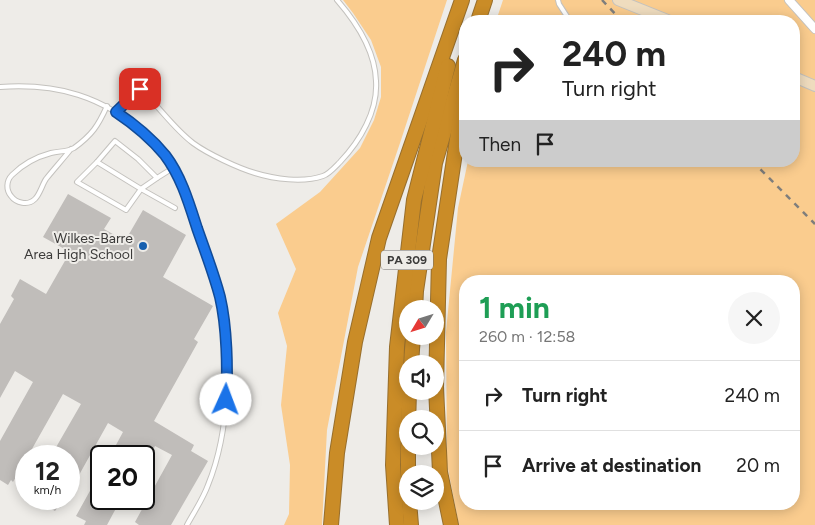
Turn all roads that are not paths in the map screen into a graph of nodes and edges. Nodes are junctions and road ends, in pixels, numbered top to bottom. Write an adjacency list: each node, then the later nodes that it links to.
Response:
1 (338, 0): 18 (lane)
2 (463, 0): 7 (highway, PA 309); 29 (highway)
3 (486, 0): 8 (highway)
4 (558, 0): 9 (lane)
5 (618, 0): 10 (main road)
6 (789, 0): 12 (street)
7 (459, 15)
8 (482, 15)
9 (566, 15)
10 (655, 15)
11 (459, 16): 30 (highway, PA 309)
12 (815, 29)
13 (800, 80): 15 (main road)
14 (459, 81): 26 (highway, PA 309)
15 (815, 86)
16 (0, 87): 17 (lane)
17 (107, 106): 18 (lane); 20 (lane)
18 (116, 112): 22 (lane)
19 (459, 126): 32 (highway)
20 (71, 149): 20 (lane)
21 (97, 162): 23 (lane); 24 (lane); 24 (lane)
22 (173, 168): 23 (lane); 28 (lane)
23 (157, 178): 24 (lane)
24 (141, 189): 25 (lane)
25 (175, 208)
26 (415, 300)
27 (410, 510): 31 (highway)
28 (187, 525)
29 (331, 525)
30 (398, 525)
31 (411, 525)
32 (451, 525)

